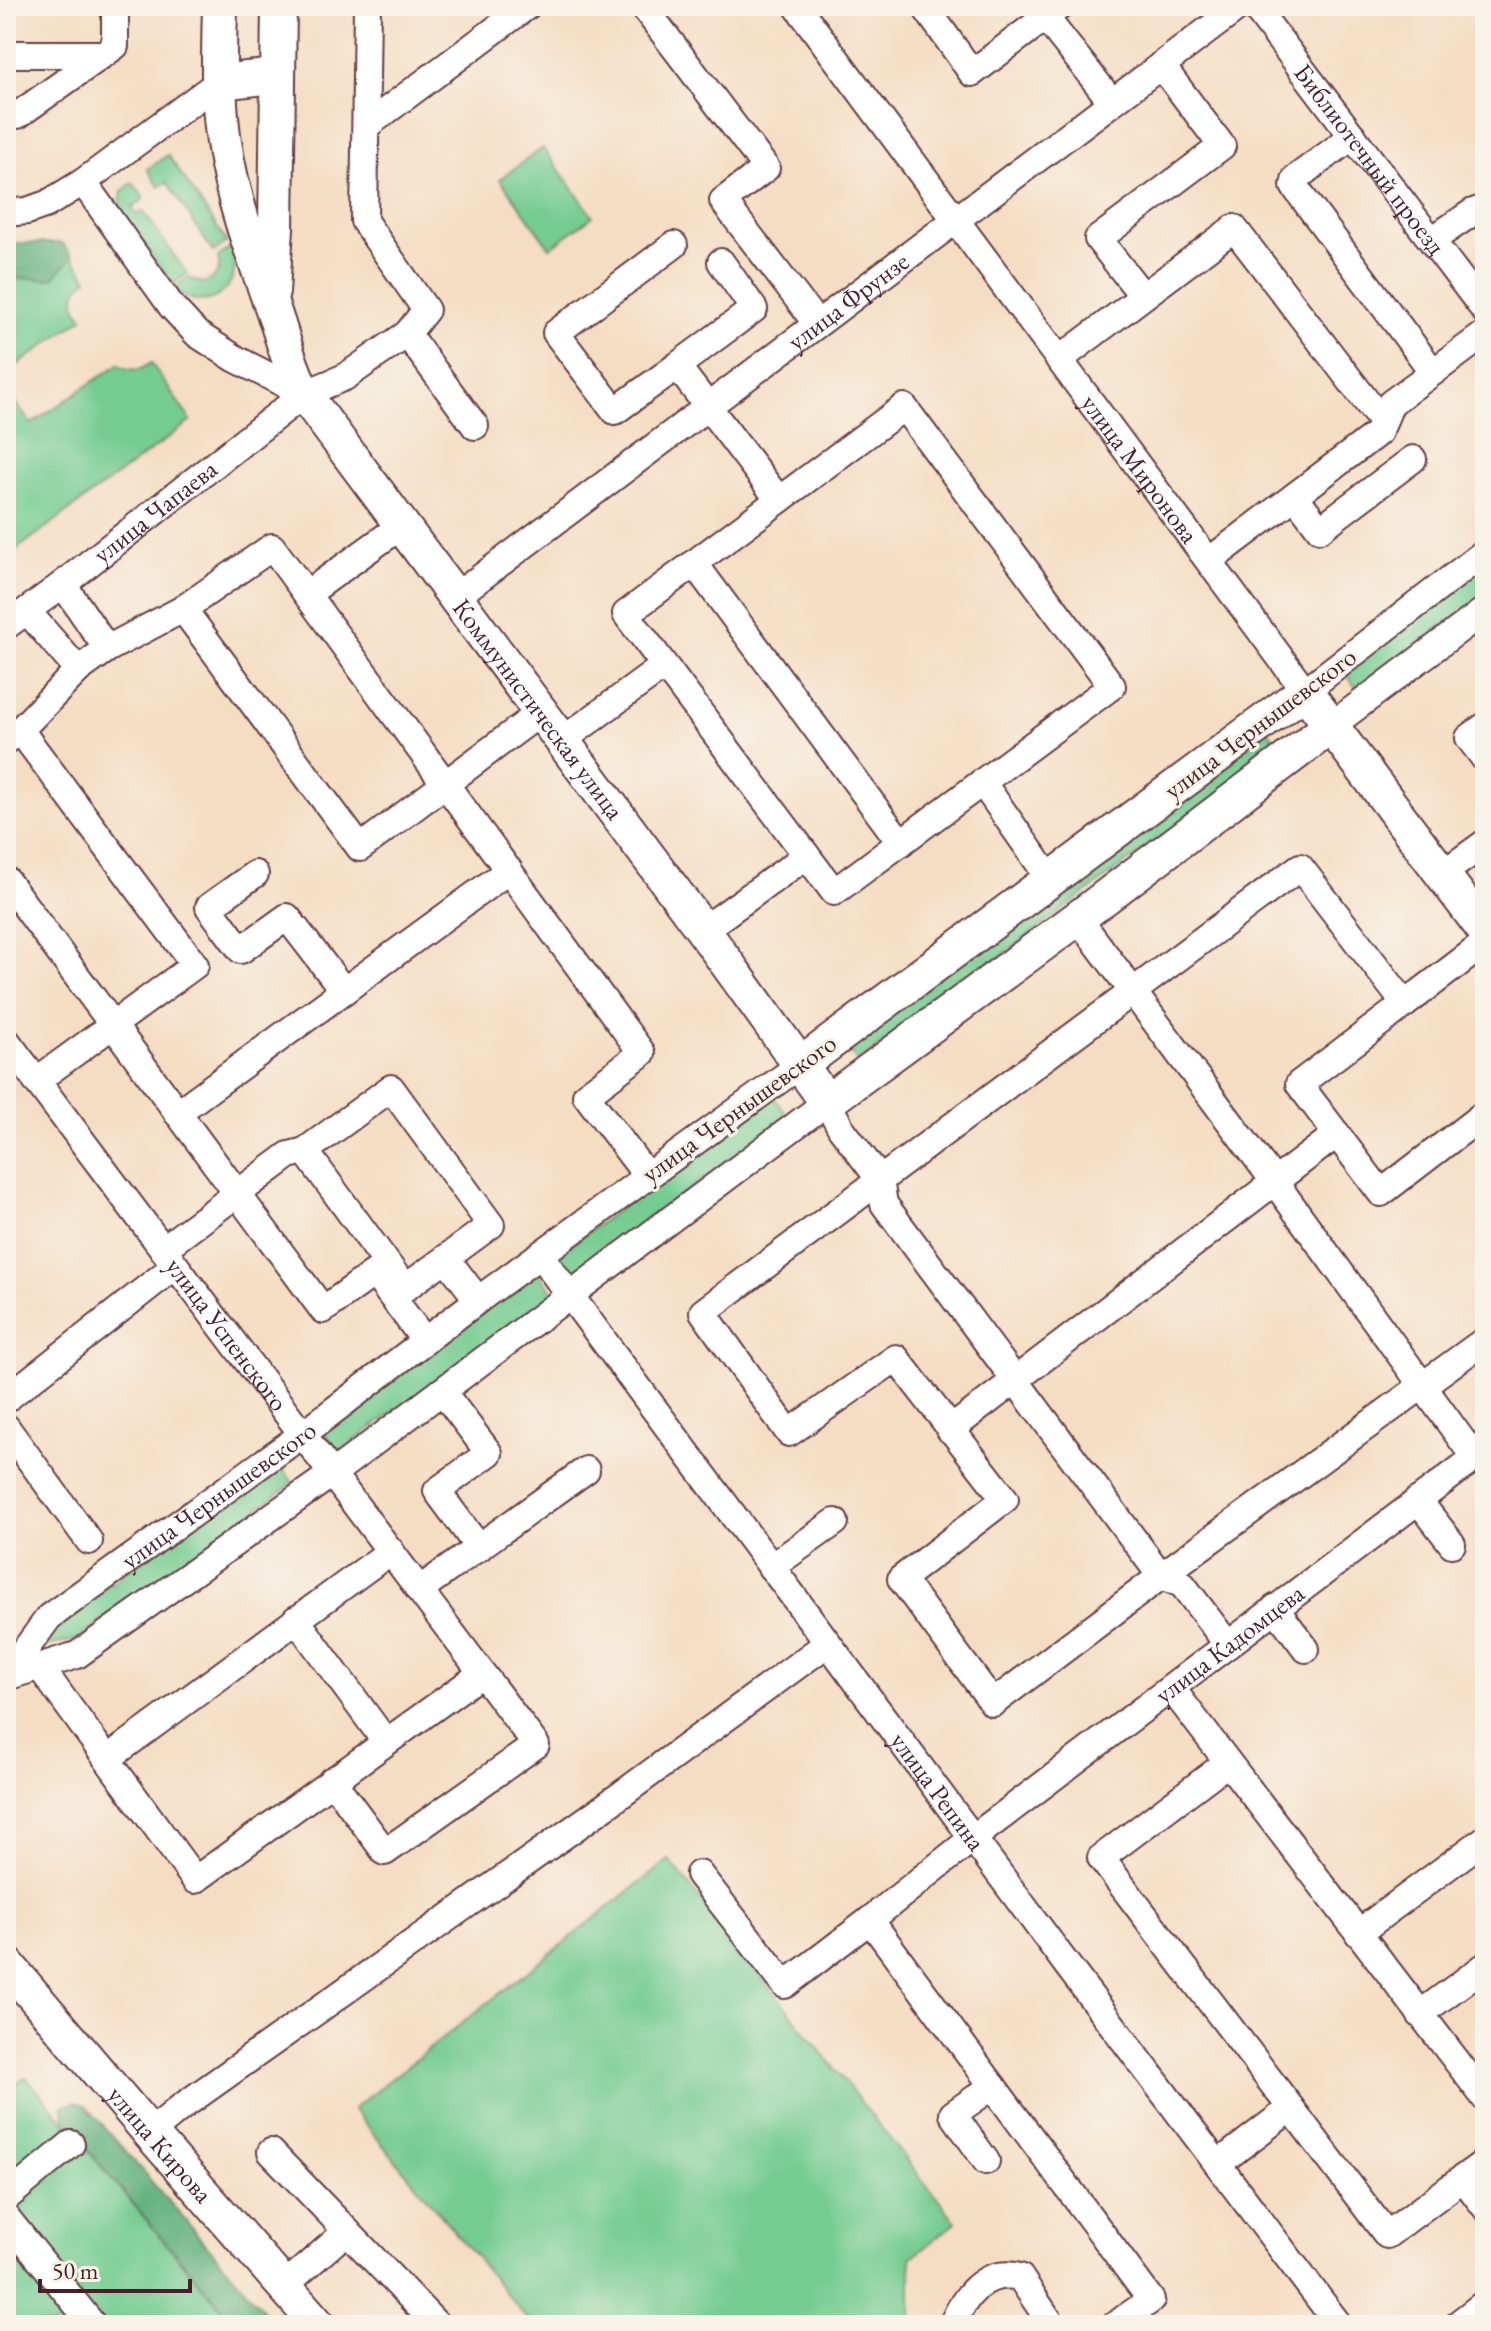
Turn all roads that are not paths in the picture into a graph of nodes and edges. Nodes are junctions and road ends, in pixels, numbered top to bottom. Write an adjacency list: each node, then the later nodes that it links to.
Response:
1 (115, 6): 13 (street)
2 (220, 6): 16 (main road, Коммунистическая улица)
3 (279, 6): 15 (main road, Коммунистическая улица)
4 (367, 6): 19 (street)
5 (527, 6): 19 (street)
6 (643, 6): 31 (street)
7 (797, 6): 24 (street, улица Миронова)
8 (1240, 6): 14 (street, улица Фрунзе)
9 (1254, 6): 20 (street, Библиотечный проезд)
10 (929, 8): 11 (street)
11 (1052, 12): 17 (street)
12 (6, 54): 13 (street)
13 (104, 54): 18 (street)
14 (1161, 65): 17 (street, улица Фрунзе); 28 (street)
15 (276, 76): 16 (main road); 29 (main road, Коммунистическая улица)
16 (219, 82): 21 (street); 29 (main road, Коммунистическая улица)
17 (1112, 102): 24 (street, улица Фрунзе)
18 (6, 115)
19 (366, 126): 32 (street)
20 (1353, 136): 25 (street, Библиотечный проезд); 36 (street)
21 (83, 182): 23 (street); 37 (street)
22 (1485, 208): 25 (street)
23 (6, 213)
24 (956, 219): 31 (street, улица Фрунзе); 34 (street, улица Миронова)
25 (1432, 240): 30 (street, Библиотечный проезд)
26 (674, 245): 35 (street)
27 (721, 262): 35 (street)
28 (1143, 296): 34 (street); 39 (street)
29 (272, 305): 37 (main road, Коммунистическая улица)
30 (1485, 311)
31 (817, 324): 38 (street, улица Фрунзе)
32 (407, 334): 37 (street, улица Чапаева); 40 (street)
33 (1485, 334): 36 (street)
34 (1060, 359): 46 (street, улица Миронова)
35 (677, 366): 38 (street)
36 (1433, 372): 39 (street)
37 (304, 394): 44 (main road, Коммунистическая улица); 48 (street, улица Чапаева)
38 (708, 406): 43 (street); 50 (street, улица Фрунзе)
39 (1383, 423): 42 (street)
40 (475, 426)
41 (1413, 459): 42 (street)
42 (1295, 496): 46 (street)
43 (779, 500): 47 (street); 64 (street)
44 (402, 525): 49 (street); 50 (main road, Коммунистическая улица)
45 (1485, 552): 57 (street, улица Чернышевского)
46 (1209, 561): 57 (street, улица Миронова)
47 (694, 563): 55 (street); 66 (street)
48 (63, 584): 53 (street, улица Чапаева); 54 (street)
49 (307, 594): 51 (street); 65 (street)
50 (455, 597): 58 (main road, Коммунистическая улица)
51 (183, 609): 54 (street); 65 (street)
52 (1485, 610): 59 (street, улица Чернышевского)
53 (16, 618): 56 (street)
54 (107, 649): 56 (street)
55 (664, 666): 62 (street); 68 (street)
56 (78, 670): 61 (street)
57 (1305, 691): 59 (main road, улица Миронова); 72 (main road, улица Чернышевского)
58 (541, 712): 62 (main road, Коммунистическая улица); 65 (street)
59 (1331, 726): 71 (main road, улица Миронова); 74 (main road, улица Чернышевского)
60 (1485, 726): 63 (street)
61 (13, 736): 81 (street)
62 (563, 740): 75 (main road, Коммунистическая улица)
63 (1485, 759)
64 (982, 782): 66 (street); 72 (street)
65 (446, 784): 69 (street)
66 (901, 843): 68 (street)
67 (1485, 843): 71 (street)
68 (806, 856): 75 (street)
69 (509, 870): 78 (street); 90 (street)
70 (255, 874): 78 (street)
71 (1442, 874): 76 (main road, улица Миронова)
72 (1050, 879): 83 (main road, улица Чернышевского)
73 (6, 880): 81 (street)
74 (1078, 918): 79 (street); 85 (main road, улица Чернышевского)
75 (703, 930): 83 (main road, Коммунистическая улица)
76 (1485, 931)
77 (1485, 943): 80 (street)
78 (344, 991): 86 (street)
79 (1133, 991): 80 (street); 91 (street); 92 (street)
80 (1405, 1004): 88 (street)
81 (113, 1025): 84 (street); 86 (street)
82 (6, 1040): 84 (street, улица Успенского)
83 (800, 1065): 85 (main road, Коммунистическая улица); 90 (street, улица Чернышевского)
84 (36, 1081): 95 (street, улица Успенского)
85 (827, 1102): 91 (street); 97 (street, улица Чернышевского)
86 (177, 1113): 93 (street)
87 (1485, 1115): 88 (street)
88 (1337, 1134): 92 (street)
89 (305, 1151): 93 (street); 96 (street); 96 (street)
90 (647, 1176): 94 (street, улица Чернышевского)
91 (880, 1180): 101 (street); 106 (street)
92 (1274, 1181): 101 (street); 102 (street)
93 (237, 1194): 95 (street); 100 (street)
94 (540, 1255): 97 (street, улица Репина); 98 (street, улица Чернышевского)
95 (169, 1258): 104 (street); 107 (street, улица Успенского)
96 (446, 1258): 98 (street)
97 (569, 1297): 103 (street, улица Чернышевского); 117 (street, улица Репина)
98 (478, 1300): 100 (street, улица Чернышевского)
99 (1485, 1340): 102 (street)
100 (425, 1341): 107 (street, улица Чернышевского)
101 (1014, 1381): 106 (street); 118 (street)
102 (1423, 1386): 108 (street); 118 (street)
103 (442, 1391): 110 (street, улица Чернышевского); 115 (street)
104 (6, 1399)
105 (6, 1427): 113 (street)
106 (950, 1430): 118 (street)
107 (303, 1434): 110 (street, улица Успенского); 127 (street, улица Чернышевского)
108 (1480, 1454): 111 (street, улица Кадомцева)
109 (586, 1470): 115 (street)
110 (333, 1473): 116 (street, улица Успенского); 125 (street, улица Чернышевского)
111 (1418, 1500): 114 (street); 120 (street, улица Кадомцева)
112 (835, 1522): 117 (street)
113 (89, 1541)
114 (1452, 1544)
115 (479, 1548): 119 (street)
116 (391, 1551): 119 (street, улица Успенского); 121 (street)
117 (771, 1567): 122 (street, улица Репина)
118 (1161, 1576): 123 (street)
119 (419, 1590): 126 (street, улица Успенского)
120 (1275, 1608): 123 (street, улица Кадомцева); 124 (street)
121 (296, 1619): 129 (street); 130 (street)
122 (828, 1643): 133 (street, улица Репина); 144 (street)
123 (1228, 1645): 128 (street, улица Кадомцева)
124 (1306, 1649)
125 (40, 1667): 127 (street, улица Чернышевского); 130 (street)
126 (481, 1674): 129 (street); 132 (street, улица Успенского)
127 (6, 1677)
128 (1172, 1689): 131 (street); 133 (street, улица Кадомцева)
129 (385, 1741): 132 (street)
130 (107, 1759): 132 (street)
131 (1227, 1763): 137 (street); 143 (street)
132 (332, 1780)
133 (973, 1838): 136 (street, улица Кадомцева); 149 (street, улица Репина)
134 (1485, 1839): 137 (street)
135 (699, 1874): 136 (street, улица Кадомцева)
136 (870, 1920): 141 (street)
137 (1358, 1933): 140 (street)
138 (6, 1963): 144 (main road, улица Кирова)
139 (1485, 1966): 140 (street)
140 (1420, 2014): 142 (street)
141 (993, 2086): 147 (street); 162 (street)
142 (1485, 2098)
143 (1291, 2108): 149 (street); 150 (street)
144 (150, 2133): 155 (main road, улица Кирова)
145 (71, 2144): 151 (street)
146 (271, 2152): 154 (street)
147 (986, 2161)
148 (1485, 2162): 150 (street)
149 (1219, 2163): 163 (street, улица Репина)
150 (1463, 2178): 152 (street)
151 (6, 2198)
152 (1485, 2207)
153 (6, 2217): 157 (street)
154 (347, 2231): 155 (street); 159 (street)
155 (284, 2286): 158 (main road, улица Кирова)
156 (1485, 2308): 164 (main road)
157 (93, 2325)
158 (318, 2325)
159 (437, 2325)
160 (952, 2325): 161 (street)
161 (1052, 2325)
162 (1115, 2325)
163 (1339, 2325)
164 (1463, 2325)

